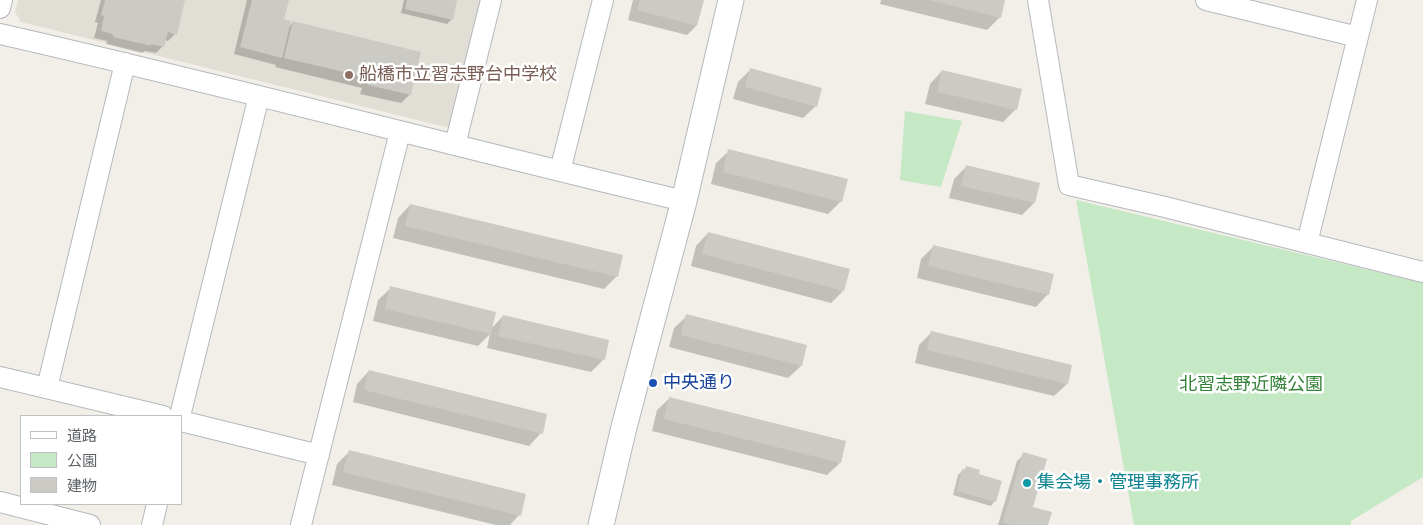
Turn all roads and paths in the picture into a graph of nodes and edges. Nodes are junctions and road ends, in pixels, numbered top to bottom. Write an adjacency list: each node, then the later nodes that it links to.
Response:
1 (2, 0): 8 (street)
2 (491, 0): 14 (street)
3 (603, 0): 15 (street)
4 (731, 0): 16 (street)
5 (1038, 0): 17 (street)
6 (1206, 0): 10 (street)
7 (1367, 0): 10 (street)
8 (0, 8)
9 (0, 34): 11 (street)
10 (1358, 37): 17 (street)
11 (124, 63): 12 (street); 20 (street)
12 (259, 96): 13 (street); 22 (street)
13 (400, 132): 14 (street); 24 (street)
14 (455, 145): 15 (street)
15 (560, 171): 16 (street)
16 (684, 201): 30 (street)
17 (1307, 243): 18 (street)
18 (1423, 272)
19 (0, 377): 20 (street)
20 (47, 388): 21 (street)
21 (159, 415)
22 (180, 415)
23 (182, 421): 24 (street)
24 (319, 455): 29 (street)
25 (0, 502): 27 (street)
26 (157, 505): 28 (street)
27 (90, 525)
28 (152, 525)
29 (302, 525)
30 (601, 525)

